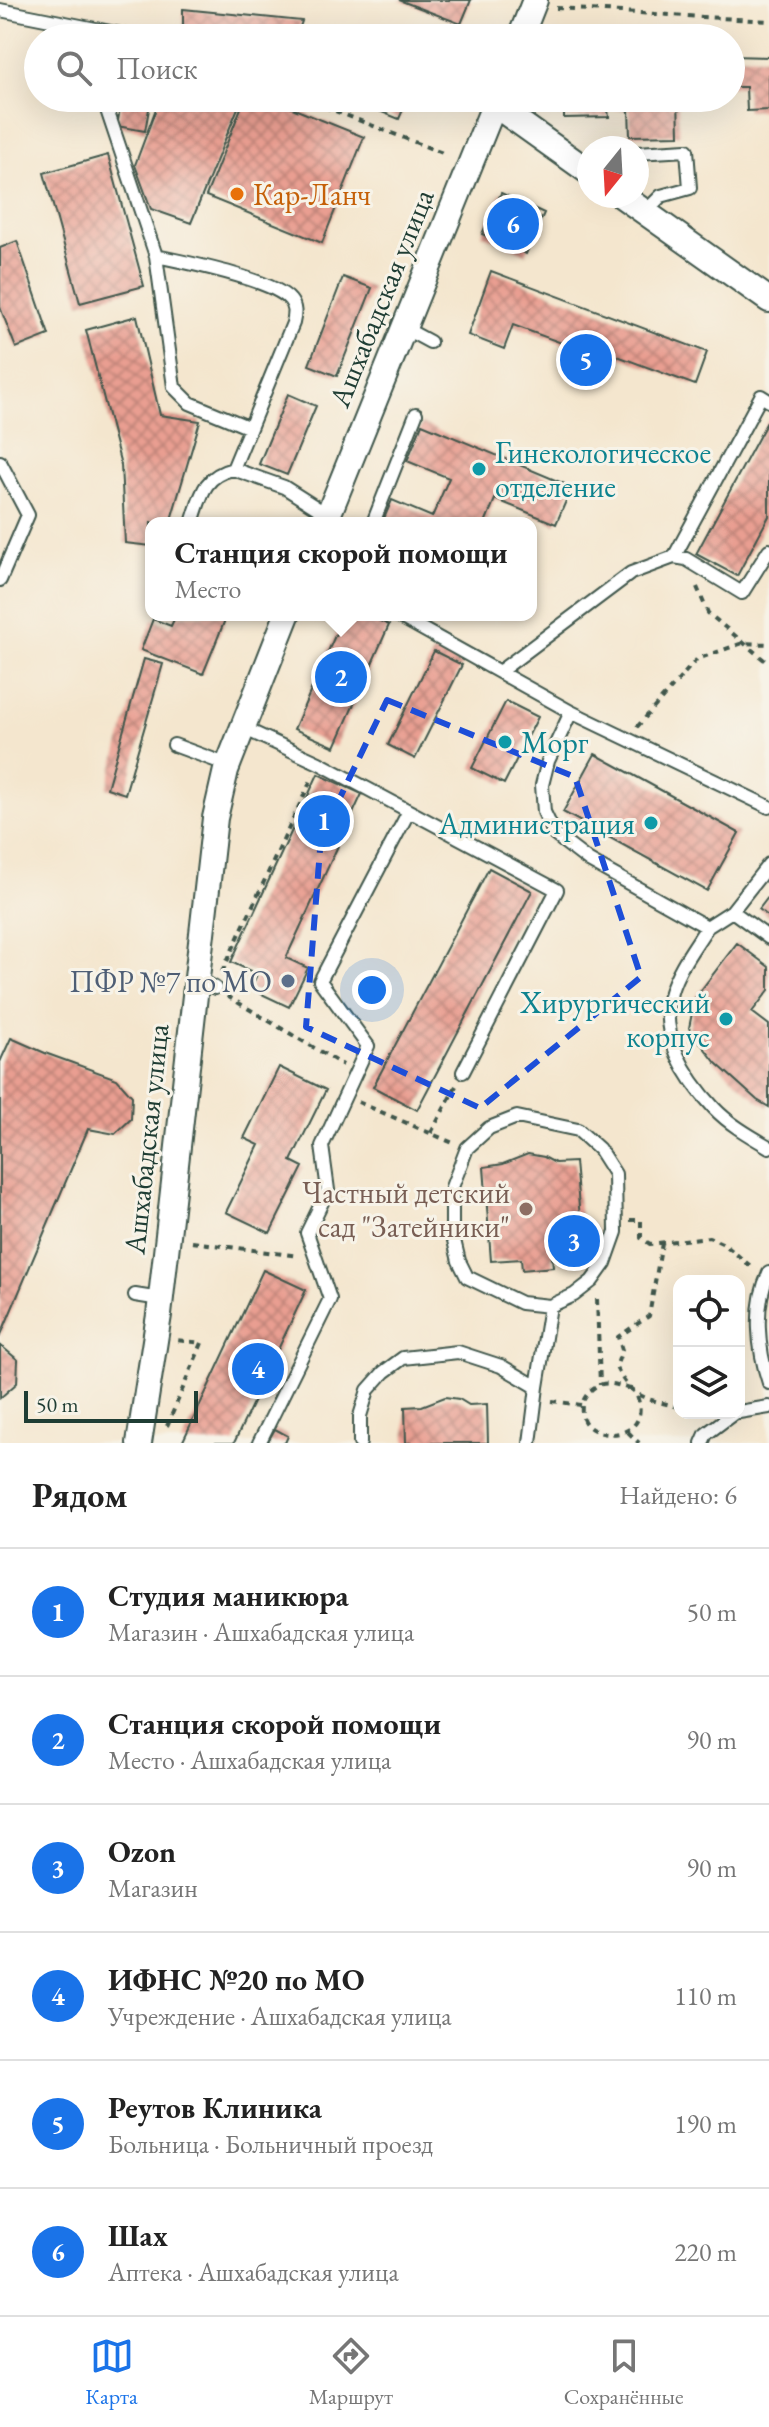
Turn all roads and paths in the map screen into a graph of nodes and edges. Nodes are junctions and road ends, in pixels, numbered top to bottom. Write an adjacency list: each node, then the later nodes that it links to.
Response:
1 (540, 3): 3 (path); 5 (street)
2 (0, 10): 4 (lane)
3 (769, 21)
4 (53, 24)
5 (528, 24)
6 (108, 112): 17 (lane)
7 (338, 112): 11 (path)
8 (492, 112): 19 (street, Ашхабадская улица)
9 (511, 112): 12 (street)
10 (649, 152): 15 (lane)
11 (445, 154)
12 (577, 161)
13 (639, 208): 16 (street)
14 (649, 208): 16 (lane)
15 (649, 208)
16 (645, 212): 18 (street)
17 (156, 256): 23 (lane); 23 (lane)
18 (769, 300)
19 (404, 328): 20 (lane); 28 (street, Ашхабадская улица)
20 (430, 342)
21 (769, 401): 31 (lane)
22 (416, 414): 29 (lane)
23 (250, 428): 25 (lane)
24 (0, 462): 32 (lane)
25 (233, 469): 26 (lane); 27 (lane)
26 (194, 517)
27 (323, 517)
28 (327, 517)
29 (375, 517)
30 (769, 550): 31 (lane)
31 (680, 558): 35 (path); 38 (lane)
32 (0, 580)
33 (285, 621): 40 (street, Ашхабадская улица)
34 (408, 621): 38 (lane)
35 (743, 643): 36 (path); 37 (path); 41 (path)
36 (769, 644)
37 (769, 664)
38 (499, 672): 39 (lane)
39 (571, 712): 41 (lane); 49 (lane)
40 (241, 727): 43 (lane); 44 (street, Ашхабадская улица)
41 (627, 739): 45 (lane)
42 (174, 745): 44 (lane)
43 (319, 763): 46 (lane); 51 (path)
44 (228, 765): 51 (street, Ашхабадская улица)
45 (769, 807)
46 (409, 811): 52 (lane); 53 (lane)
47 (769, 864): 48 (lane)
48 (732, 911): 49 (lane); 50 (lane)
49 (707, 927): 57 (lane)
50 (769, 938)
51 (205, 983): 52 (path); 65 (street, Ашхабадская улица)
52 (356, 1072): 54 (lane)
53 (463, 1072): 55 (path)
54 (345, 1096): 55 (path); 61 (lane)
55 (431, 1133): 56 (path)
56 (453, 1143)
57 (769, 1147)
58 (616, 1219): 60 (path); 62 (lane); 66 (lane)
59 (185, 1241): 61 (path)
60 (662, 1243): 63 (path); 70 (path)
61 (316, 1259): 81 (lane)
62 (596, 1274): 66 (lane); 69 (path)
63 (768, 1276): 68 (lane)
64 (135, 1295): 65 (lane)
65 (160, 1299): 80 (street, Ашхабадская улица)
66 (550, 1306): 71 (lane)
67 (174, 1329): 78 (path)
68 (769, 1383)
69 (600, 1385): 70 (path); 73 (path)
70 (632, 1390): 72 (path)
71 (536, 1393): 73 (path); 82 (lane); 83 (lane)
72 (637, 1396): 74 (path); 79 (path)
73 (581, 1405): 79 (path)
74 (673, 1405)
75 (769, 1407): 76 (lane)
76 (745, 1411)
77 (726, 1419): 85 (lane)
78 (166, 1429)
79 (628, 1432): 84 (path)
80 (139, 1443)
81 (259, 1443)
82 (360, 1443)
83 (530, 1443)
84 (639, 1443)
85 (702, 1443)

